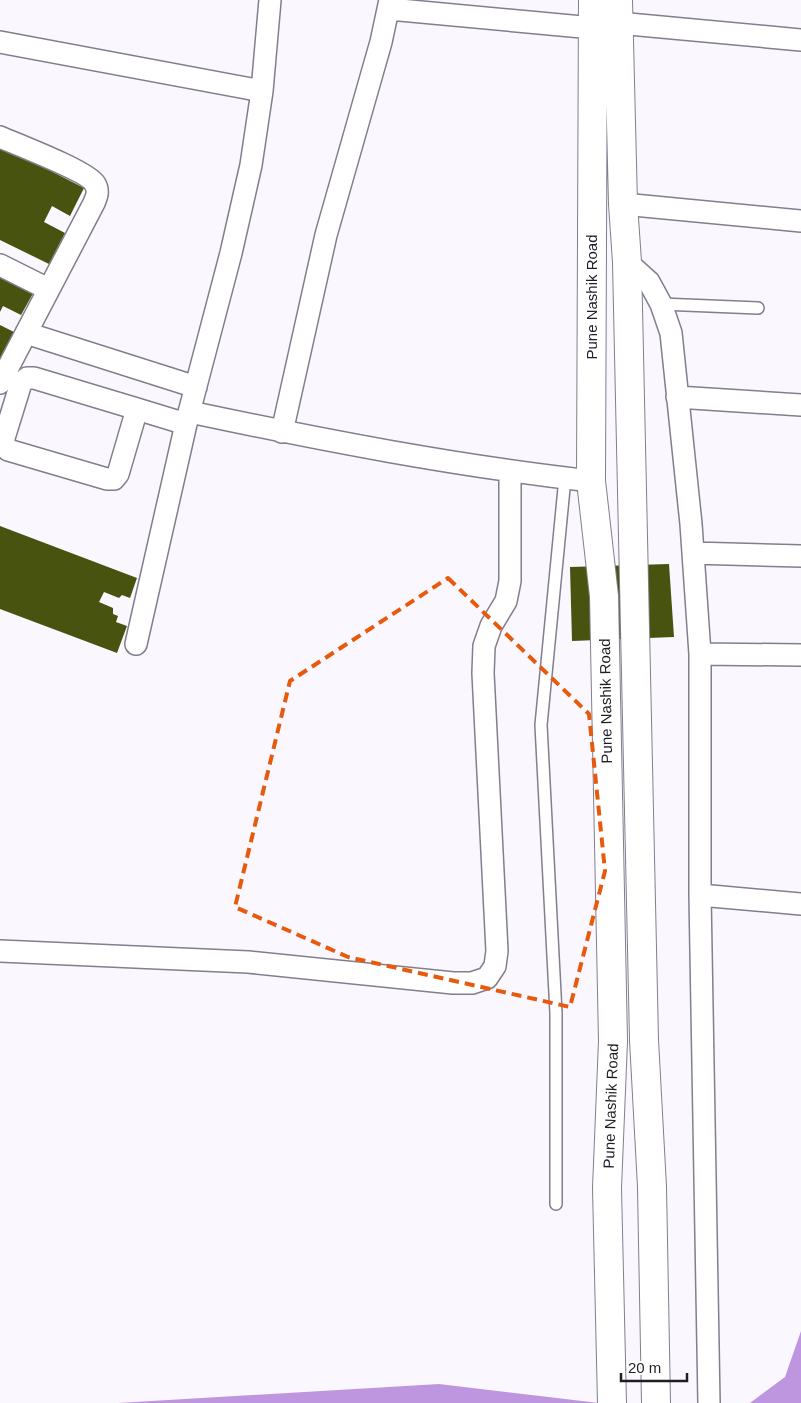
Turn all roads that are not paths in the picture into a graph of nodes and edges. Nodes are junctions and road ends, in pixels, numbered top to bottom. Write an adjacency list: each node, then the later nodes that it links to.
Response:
1 (270, 0): 7 (street)
2 (593, 0): 4 (highway, Pune Nashik Road)
3 (389, 5): 4 (street); 23 (street)
4 (610, 17): 5 (street); 9 (highway, Pune Nashik Road); 25 (highway, Pune Nashik Road)
5 (801, 40)
6 (0, 42): 7 (street)
7 (262, 91): 18 (street)
8 (0, 137): 13 (street)
9 (623, 204): 10 (street); 11 (highway, Pune Nashik Road)
10 (801, 221)
11 (627, 262): 14 (street); 26 (highway, Pune Nashik Road)
12 (0, 265): 13 (street)
13 (48, 289): 16 (street)
14 (661, 304): 15 (lane); 19 (street)
15 (758, 308)
16 (26, 333): 17 (street); 18 (street)
17 (0, 383)
18 (196, 387): 22 (street)
19 (677, 397): 20 (street); 27 (street)
20 (801, 405)
21 (137, 410): 21 (street); 22 (street)
22 (188, 418): 23 (street); 29 (street)
23 (282, 432): 24 (street)
24 (510, 472): 25 (street); 34 (street)
25 (578, 480): 26 (highway); 35 (lane); 36 (highway, Pune Nashik Road)
26 (633, 482): 37 (highway, Pune Nashik Road)
27 (693, 553): 28 (street); 30 (street)
28 (801, 556)
29 (136, 644)
30 (700, 654): 31 (street); 32 (street)
31 (801, 655)
32 (700, 895): 33 (street); 38 (street)
33 (801, 904)
34 (0, 951)
35 (556, 1204)
36 (612, 1403)
37 (656, 1403)
38 (710, 1403)

